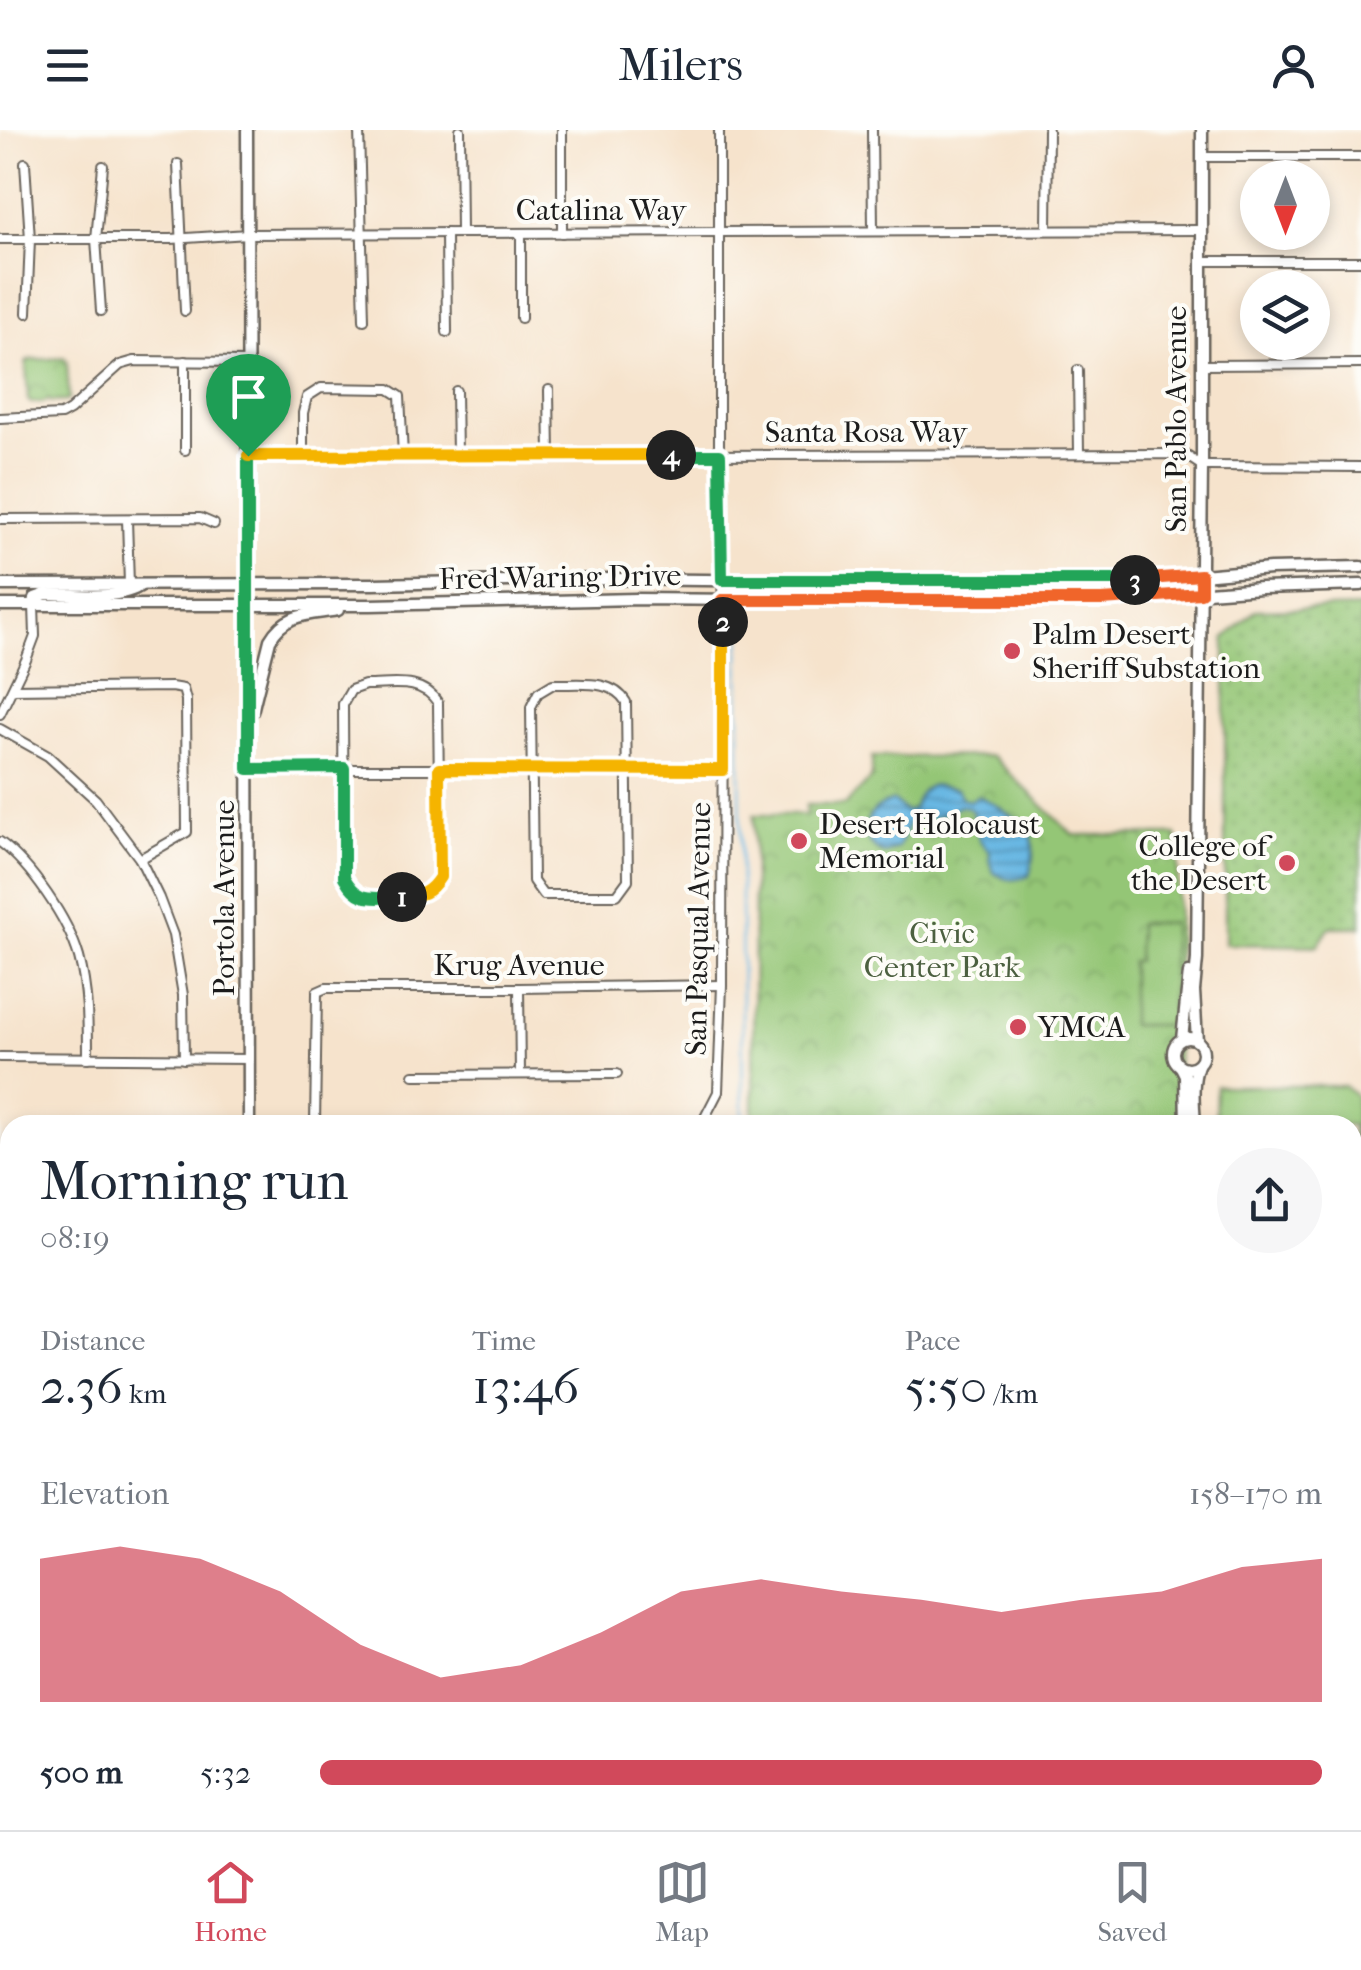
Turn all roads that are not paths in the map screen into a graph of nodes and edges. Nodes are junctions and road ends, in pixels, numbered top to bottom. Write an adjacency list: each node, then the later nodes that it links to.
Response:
1 (247, 130): 23 (main road, Portola Avenue)
2 (359, 130): 18 (street)
3 (460, 130): 20 (street)
4 (562, 130): 22 (street)
5 (718, 130): 17 (street, San Pasqual Avenue)
6 (872, 130): 14 (street)
7 (1048, 130): 15 (street)
8 (1202, 130): 9 (main road, San Pablo Avenue)
9 (1202, 157): 10 (street); 16 (main road, San Pablo Avenue)
10 (1361, 157)
11 (24, 163): 26 (street)
12 (178, 164): 24 (street)
13 (102, 166): 27 (street)
14 (873, 230): 15 (street, Catalina Way); 17 (street, Catalina Way)
15 (1047, 230): 16 (street, Catalina Way)
16 (1202, 230): 28 (main road, San Pablo Avenue)
17 (720, 232): 22 (street, Catalina Way); 46 (street, San Pasqual Avenue)
18 (361, 233): 19 (street, Catalina Way); 23 (street, Catalina Way); 34 (street)
19 (446, 233): 20 (street, Catalina Way); 35 (street)
20 (461, 233): 21 (street, Catalina Way)
21 (521, 233): 22 (street, Catalina Way); 33 (street)
22 (562, 233)
23 (248, 234): 24 (street, Catalina Way); 37 (main road, Portola Avenue)
24 (182, 238): 27 (street, Catalina Way); 31 (street)
25 (0, 239): 26 (street, Catalina Way)
26 (30, 239): 27 (street, Catalina Way); 32 (street)
27 (96, 239): 30 (street)
28 (1202, 261): 29 (street); 39 (main road, San Pablo Avenue)
29 (1361, 261)
30 (101, 311)
31 (185, 311)
32 (27, 314)
33 (521, 318)
34 (364, 320)
35 (447, 332)
36 (186, 360): 37 (street); 43 (street); 44 (street)
37 (248, 362): 47 (main road, Portola Avenue)
38 (1361, 364): 39 (street)
39 (1202, 365): 52 (main road, San Pablo Avenue)
40 (1078, 370): 45 (street)
41 (549, 390): 51 (street)
42 (456, 391): 50 (street)
43 (0, 418)
44 (184, 450)
45 (1079, 454): 46 (street, Santa Rosa Way); 52 (street, Santa Rosa Way)
46 (720, 455): 51 (street, Santa Rosa Way); 59 (street, San Pasqual Avenue)
47 (248, 456): 48 (street, Santa Rosa Way); 60 (main road, Portola Avenue)
48 (304, 456): 49 (street, Santa Rosa Way); 49 (street)
49 (403, 456): 50 (street, Santa Rosa Way)
50 (456, 456): 51 (street, Santa Rosa Way)
51 (550, 456)
52 (1202, 466): 53 (street, Santa Rosa Way); 58 (main road, San Pablo Avenue)
53 (1361, 467)
54 (127, 518): 55 (street); 56 (street); 62 (street)
55 (0, 519)
56 (214, 524)
57 (1361, 567): 58 (main road, Fred Waring Drive)
58 (1201, 575): 59 (main road, Fred Waring Drive); 65 (main road, San Pablo Avenue)
59 (722, 580): 60 (main road, Fred Waring Drive); 66 (street, San Pasqual Avenue)
60 (247, 584): 63 (main road, Fred Waring Drive); 70 (main road, Portola Avenue)
61 (0, 585): 62 (main road, Fred Waring Drive)
62 (129, 585): 63 (main road, Fred Waring Drive)
63 (142, 585): 68 (main road)
64 (1361, 585): 65 (main road, Fred Waring Drive)
65 (1201, 593): 66 (main road, Fred Waring Drive); 83 (main road, San Pablo Avenue)
66 (722, 600): 69 (main road, Fred Waring Drive); 80 (street, San Pasqual Avenue)
67 (0, 605): 68 (main road, Fred Waring Drive)
68 (34, 605): 70 (main road, Fred Waring Drive); 71 (street)
69 (371, 605): 70 (main road, Fred Waring Drive); 73 (main road)
70 (248, 606): 73 (main road, Portola Avenue)
71 (13, 689): 72 (street); 82 (street)
72 (0, 714)
73 (248, 728): 76 (main road, Portola Avenue)
74 (0, 729): 82 (street)
75 (344, 768): 76 (street); 77 (street); 77 (street); 77 (street)
76 (248, 769): 91 (main road, Portola Avenue)
77 (439, 769): 78 (street)
78 (532, 770): 79 (street); 79 (street); 79 (street)
79 (628, 770): 80 (street)
80 (723, 770): 84 (street, San Pasqual Avenue)
81 (0, 842): 89 (street)
82 (140, 859): 90 (street)
83 (1195, 948): 86 (main road, San Pablo Avenue); 87 (main road, San Pablo Avenue)
84 (722, 984): 85 (street, Krug Avenue); 99 (street, San Pasqual Avenue)
85 (519, 988): 94 (street); 98 (street, Krug Avenue)
86 (1182, 1039): 87 (main road); 93 (main road)
87 (1197, 1040): 92 (main road)
88 (0, 1057): 89 (street)
89 (88, 1058): 90 (street)
90 (184, 1059): 91 (street)
91 (250, 1059): 97 (main road, Portola Avenue)
92 (1198, 1065): 93 (main road); 101 (main road)
93 (1181, 1067): 100 (main road)
94 (520, 1073): 95 (street); 96 (street)
95 (616, 1074)
96 (414, 1075)
97 (250, 1115)
98 (315, 1115)
99 (706, 1115)
100 (1186, 1115)
101 (1194, 1115)

